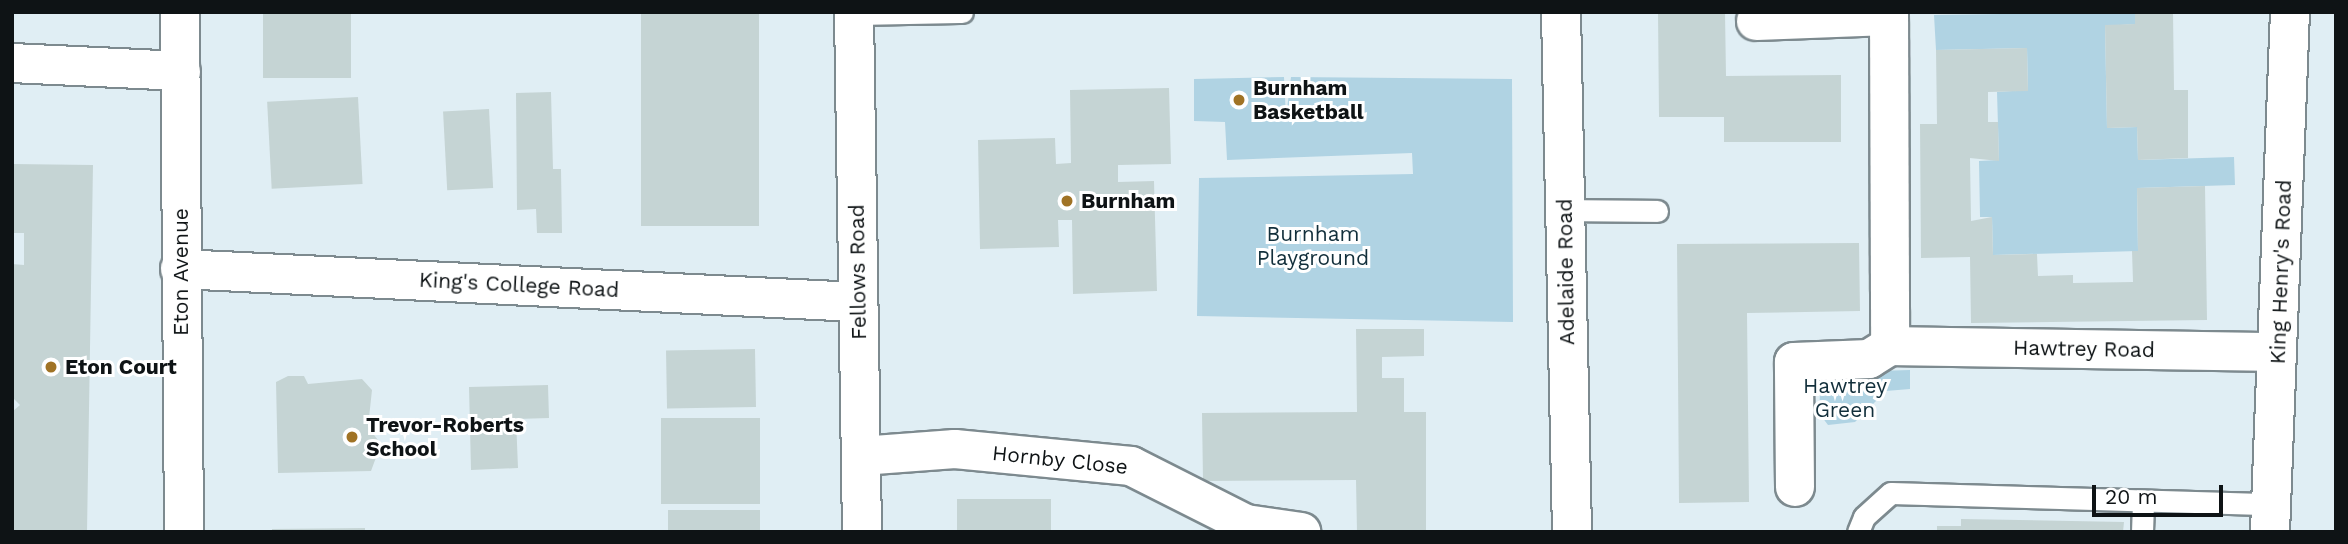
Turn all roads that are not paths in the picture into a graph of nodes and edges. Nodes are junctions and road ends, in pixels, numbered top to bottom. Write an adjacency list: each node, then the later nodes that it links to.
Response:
1 (180, 12): 9 (street, Eton Avenue)
2 (962, 12): 5 (lane)
3 (1561, 12): 10 (street, Adelaide Road)
4 (2290, 12): 15 (street, King Henry's Road)
5 (854, 13): 13 (street, Fellows Road)
6 (1889, 14): 7 (street); 14 (street)
7 (1756, 20)
8 (12, 63): 9 (street)
9 (181, 71): 12 (street, Eton Avenue)
10 (1565, 210): 11 (lane); 24 (street, Adelaide Road)
11 (1657, 211)
12 (180, 269): 13 (street, King's College Road); 21 (street, Eton Avenue)
13 (858, 302): 16 (street, Fellows Road)
14 (1890, 346): 15 (street, Hawtrey Road); 17 (street, Hawtrey Road)
15 (2277, 352): 19 (street, King Henry's Road)
16 (861, 456): 20 (street, Hornby Close); 22 (street, Fellows Road)
17 (1796, 487)
18 (2143, 502): 19 (lane); 25 (lane); 26 (lane)
19 (2270, 518)
20 (1246, 528): 23 (street, Hornby Close)
21 (184, 532)
22 (862, 532)
23 (1301, 532)
24 (1572, 532)
25 (1858, 532)
26 (2142, 532)

